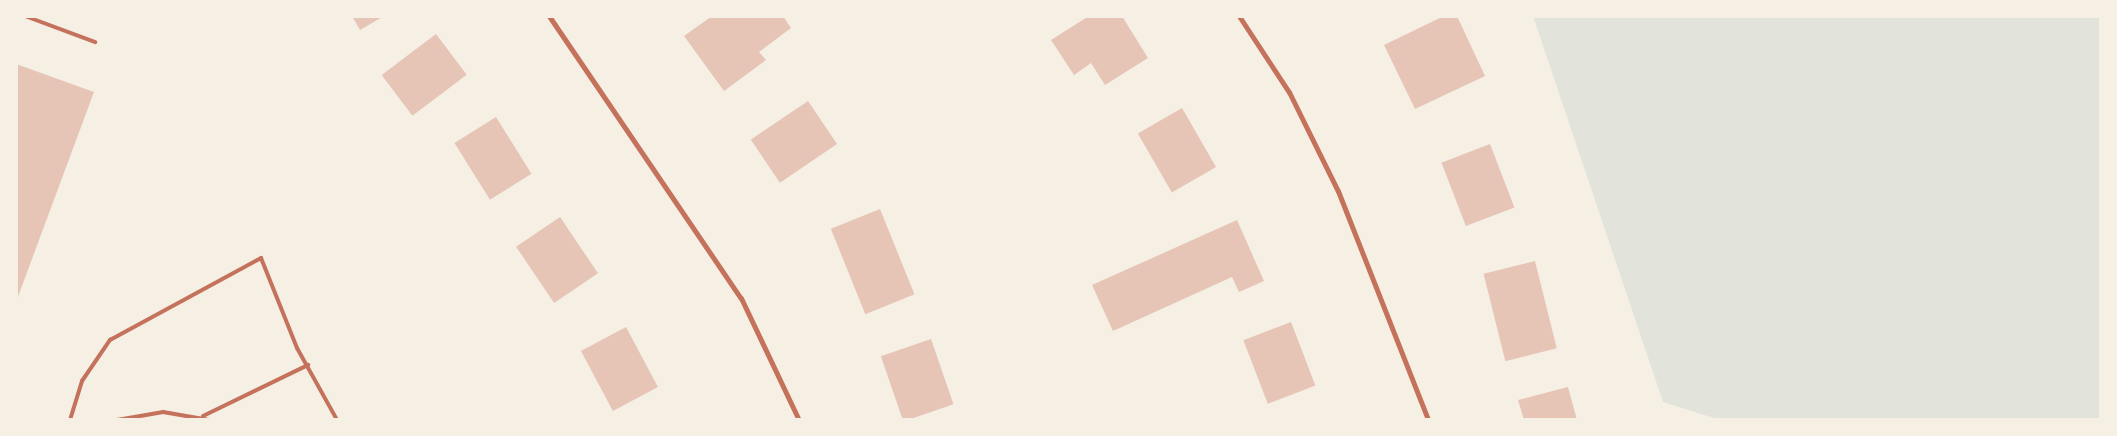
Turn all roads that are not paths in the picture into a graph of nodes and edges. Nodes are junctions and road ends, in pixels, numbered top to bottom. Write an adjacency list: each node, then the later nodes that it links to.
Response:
1 (25, 16): 4 (lane)
2 (549, 16): 11 (street)
3 (1239, 16): 12 (street)
4 (95, 42)
5 (308, 365): 6 (lane); 7 (lane); 10 (lane)
6 (204, 416): 8 (lane); 9 (lane)
7 (70, 420)
8 (117, 420)
9 (209, 420)
10 (337, 420)
11 (799, 420)
12 (1428, 420)

